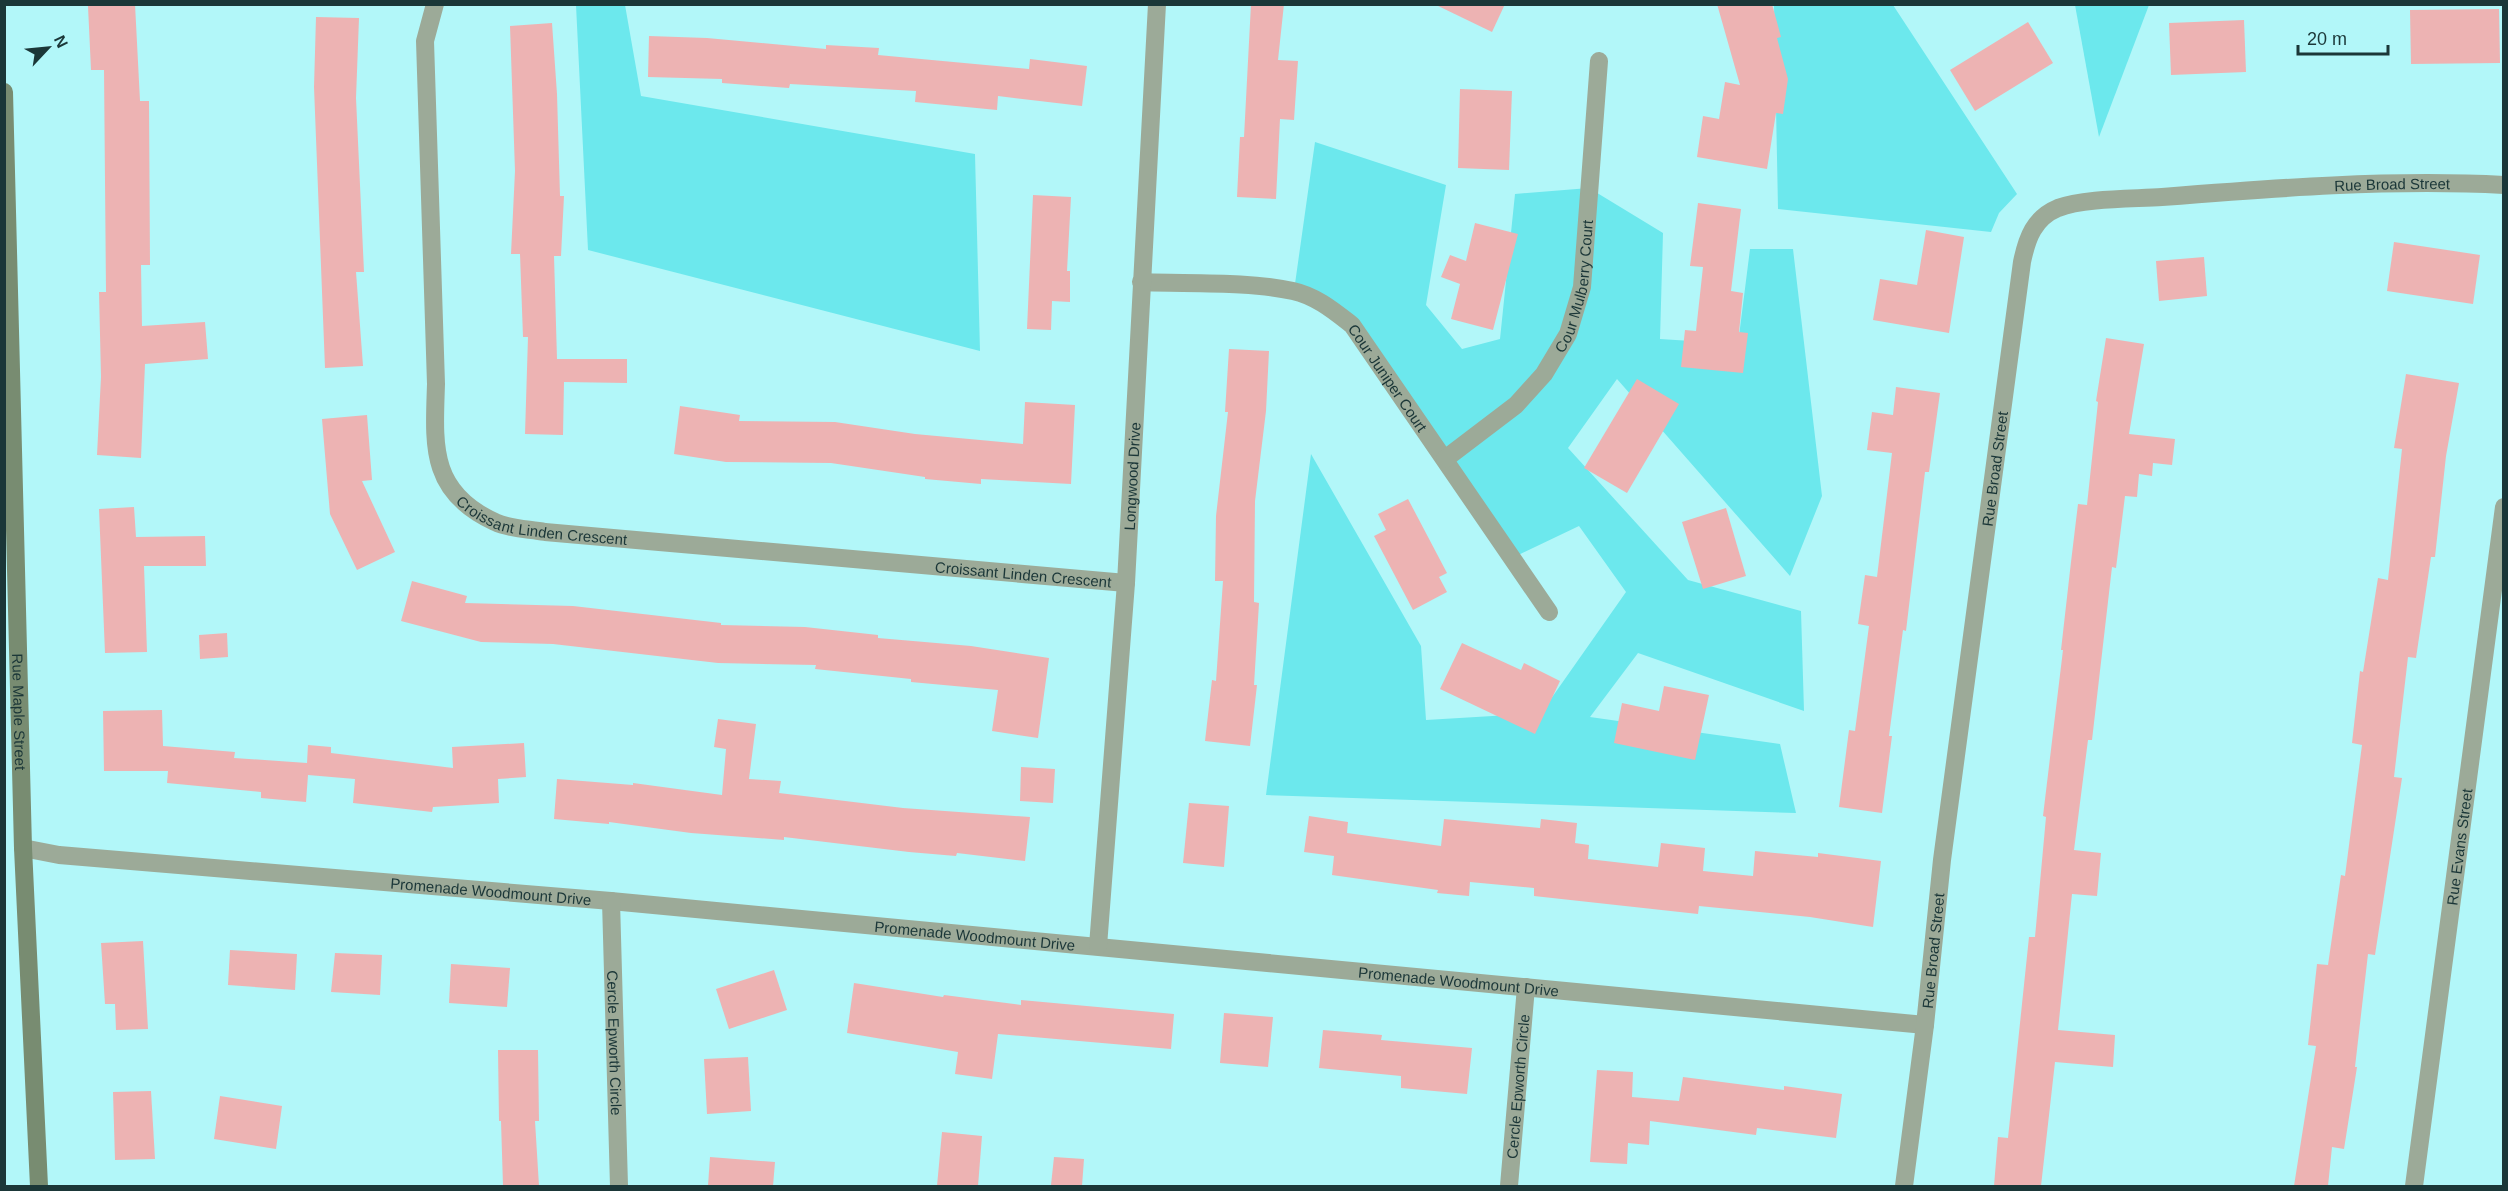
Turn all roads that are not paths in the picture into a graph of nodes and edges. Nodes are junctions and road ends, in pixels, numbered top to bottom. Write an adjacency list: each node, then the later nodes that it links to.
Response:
1 (435, 4): 11 (street, Croissant Linden Crescent)
2 (1147, 4): 3 (street)
3 (1157, 5): 7 (street, Longwood Drive)
4 (1599, 61): 9 (street, Cour Mulberry Court)
5 (4, 92): 8 (street, Rue Maple Street)
6 (2504, 185): 17 (street, Rue Broad Street)
7 (1141, 282): 9 (street, Cour Juniper Court); 11 (street, Longwood Drive)
8 (9, 378): 13 (street, Rue Maple Street)
9 (1445, 459): 12 (street, Cour Juniper Court)
10 (2504, 507): 22 (street, Rue Evans Street)
11 (1126, 583): 15 (street, Longwood Drive)
12 (1549, 612)
13 (22, 848): 14 (street, Promenade Woodmount Drive); 18 (street, Rue Maple Street)
14 (611, 901): 15 (street, Promenade Woodmount Drive); 19 (street, Cercle Epworth Circle)
15 (1098, 946): 16 (street, Promenade Woodmount Drive)
16 (1526, 987): 17 (street, Promenade Woodmount Drive); 20 (street, Cercle Epworth Circle)
17 (1925, 1024): 21 (street, Rue Broad Street)
18 (39, 1186)
19 (619, 1186)
20 (1509, 1186)
21 (1904, 1186)
22 (2414, 1186)

